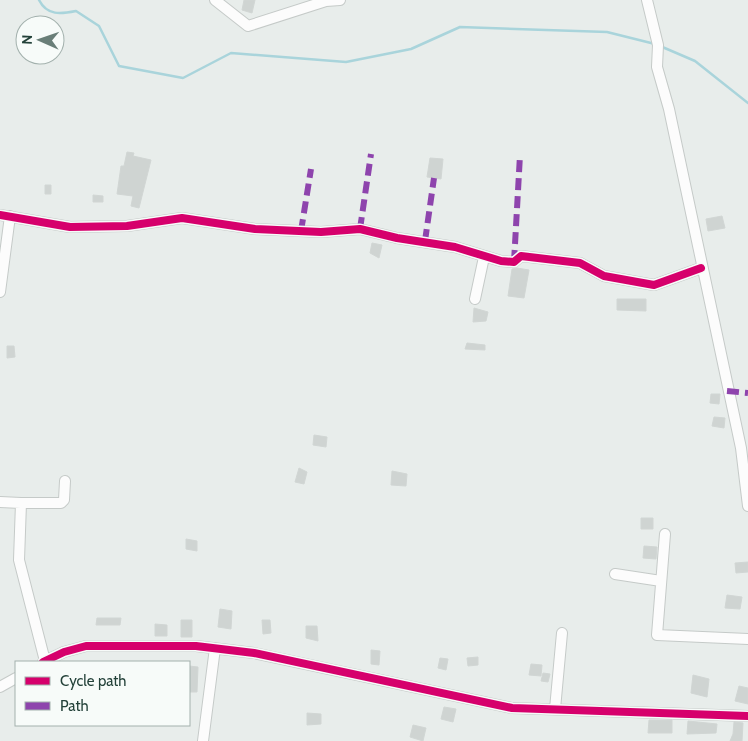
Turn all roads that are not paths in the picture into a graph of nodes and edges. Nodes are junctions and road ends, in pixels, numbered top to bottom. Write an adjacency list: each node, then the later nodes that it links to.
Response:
1 (215, 0): 2 (street)
2 (340, 0)
3 (647, 0): 6 (street)
4 (5, 216): 5 (street); 7 (street)
5 (484, 257): 6 (street); 8 (street)
6 (701, 268): 12 (street)
7 (0, 292)
8 (475, 300)
9 (65, 481): 11 (street)
10 (0, 502): 11 (street)
11 (21, 503): 19 (street)
12 (748, 506)
13 (666, 534): 15 (street)
14 (615, 574): 15 (street)
15 (661, 581): 17 (street)
16 (562, 633): 23 (street)
17 (748, 639)
18 (215, 648): 20 (street); 23 (street); 25 (street)
19 (44, 661)
20 (46, 661)
21 (15, 679): 22 (street)
22 (0, 687)
23 (555, 709): 24 (street)
24 (748, 716)
25 (203, 741)

